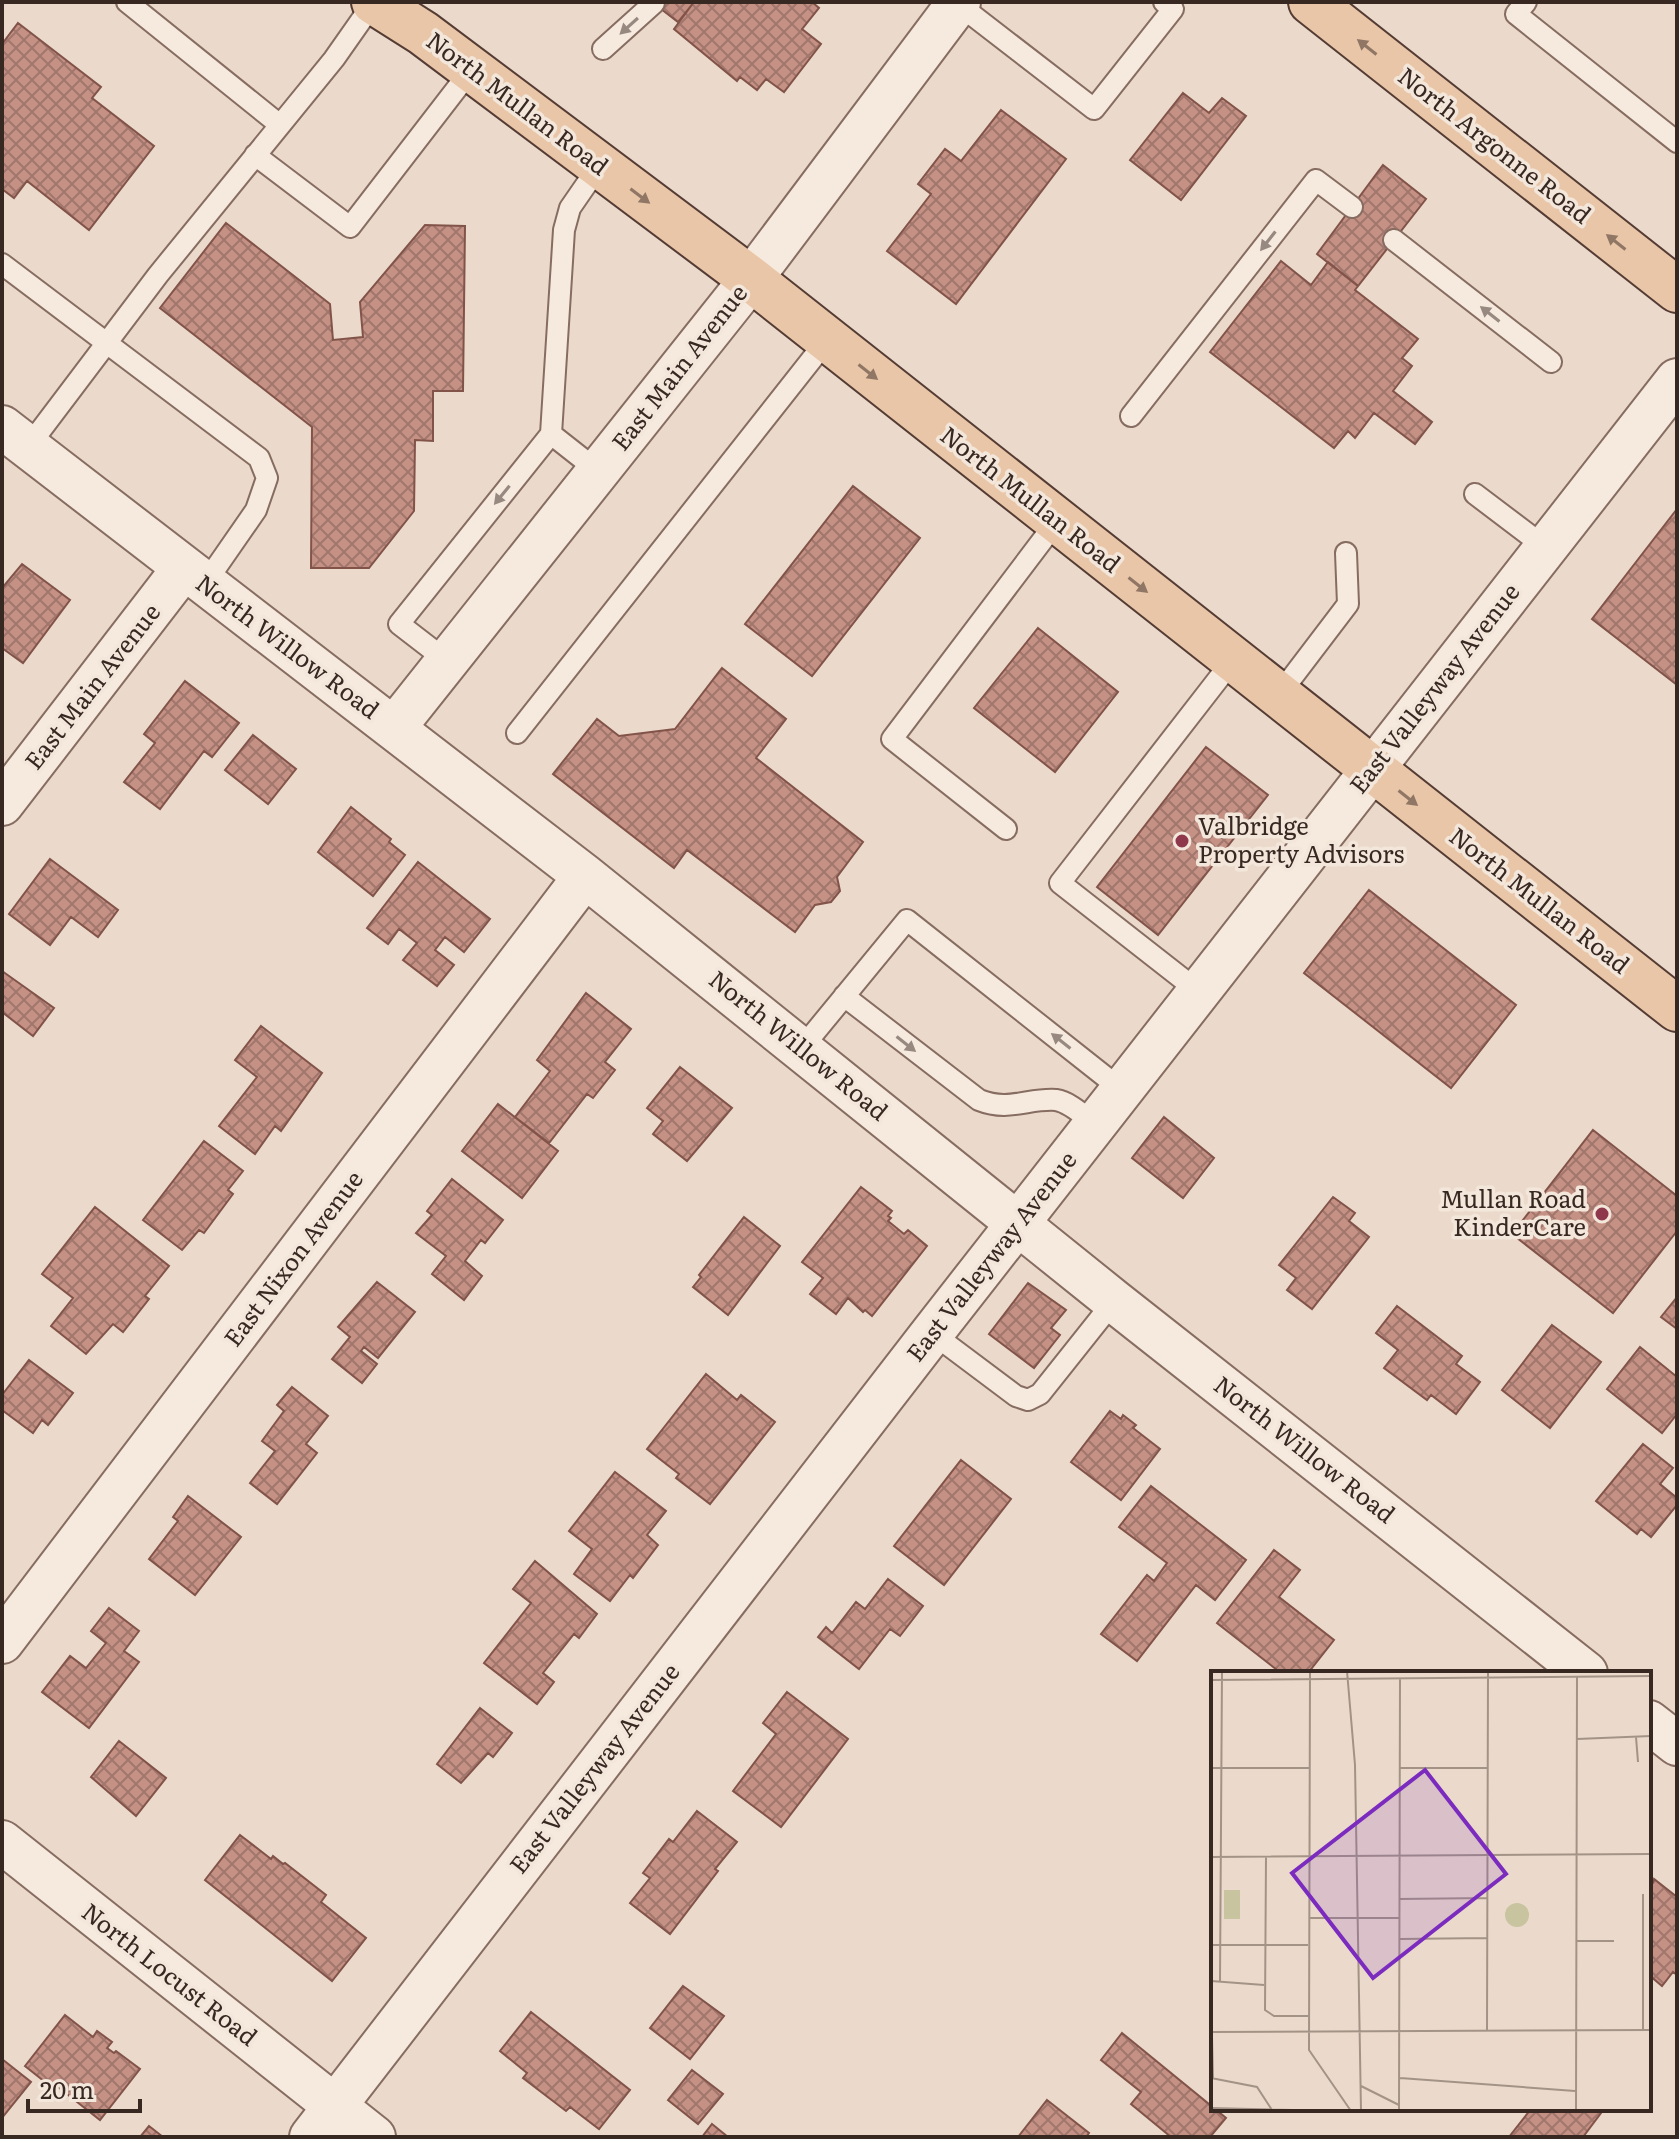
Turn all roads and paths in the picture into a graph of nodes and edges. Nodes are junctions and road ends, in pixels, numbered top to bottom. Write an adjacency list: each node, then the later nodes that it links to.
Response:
1 (127, 2): 10 (lane)
2 (374, 2): 9 (main road, North Mullan Road); 10 (lane)
3 (1164, 2): 7 (lane)
4 (1311, 2): 18 (main road, North Argonne Road, one-way to 4)
5 (1526, 2): 11 (lane)
6 (654, 3): 8 (lane, one-way to 8)
7 (958, 3): 17 (street, East Main Avenue)
8 (603, 49)
9 (471, 70): 12 (lane); 13 (main road, North Mullan Road)
10 (280, 125): 12 (lane)
11 (1677, 142)
12 (255, 155): 20 (lane)
13 (599, 166): 17 (main road, North Mullan Road, one-way to 17); 24 (lane)
14 (1352, 207): 23 (lane, one-way to 23)
15 (1394, 240): 21 (lane, one-way to 15)
16 (2, 264): 20 (lane)
17 (751, 279): 19 (main road, North Mullan Road); 26 (street, East Main Avenue)
18 (1677, 290)
19 (827, 340): 28 (main road, North Mullan Road, one-way to 28); 36 (lane)
20 (108, 343): 25 (lane); 31 (lane)
21 (1551, 362)
22 (1677, 380): 29 (street, East Valleyway Avenue)
23 (1131, 416)
24 (551, 434): 26 (lane); 33 (lane, one-way to 33)
25 (15, 437): 31 (street, North Willow Road)
26 (598, 471): 33 (street, East Main Avenue)
27 (1475, 494): 29 (lane)
28 (1057, 521): 32 (main road, North Mullan Road, one-way to 32); 39 (lane)
29 (1545, 547): 37 (street, East Valleyway Avenue)
30 (1346, 553): 34 (lane)
31 (194, 577): 35 (street, North Willow Road); 38 (street, East Main Avenue)
32 (1233, 660): 34 (main road, North Mullan Road); 41 (lane)
33 (447, 661): 35 (street, East Main Avenue)
34 (1278, 696): 37 (main road, North Mullan Road)
35 (394, 728): 40 (street, North Willow Road)
36 (517, 733)
37 (1371, 769): 41 (street, East Valleyway Avenue); 43 (main road, North Mullan Road, one-way to 43)
38 (2, 804)
39 (1006, 829)
40 (585, 876): 44 (street, North Willow Road); 50 (street, East Nixon Avenue)
41 (1198, 991): 45 (street, East Valleyway Avenue)
42 (844, 996): 44 (lane); 45 (lane, one-way to 42); 46 (lane, one-way to 46)
43 (1677, 1009)
44 (801, 1049): 47 (street, North Willow Road)
45 (1122, 1090): 46 (street, East Valleyway Avenue)
46 (1095, 1124): 47 (street, East Valleyway Avenue)
47 (1018, 1222): 48 (street, North Willow Road); 49 (street, East Valleyway Avenue)
48 (1114, 1301): 49 (lane); 51 (street, North Willow Road)
49 (932, 1333): 55 (street, East Valleyway Avenue)
50 (2, 1642)
51 (1583, 1671)
52 (1651, 1724): 53 (street)
53 (1677, 1744)
54 (2, 1842): 55 (street, North Locust Road)
55 (323, 2122): 56 (street, North Locust Road)
56 (374, 2137)

